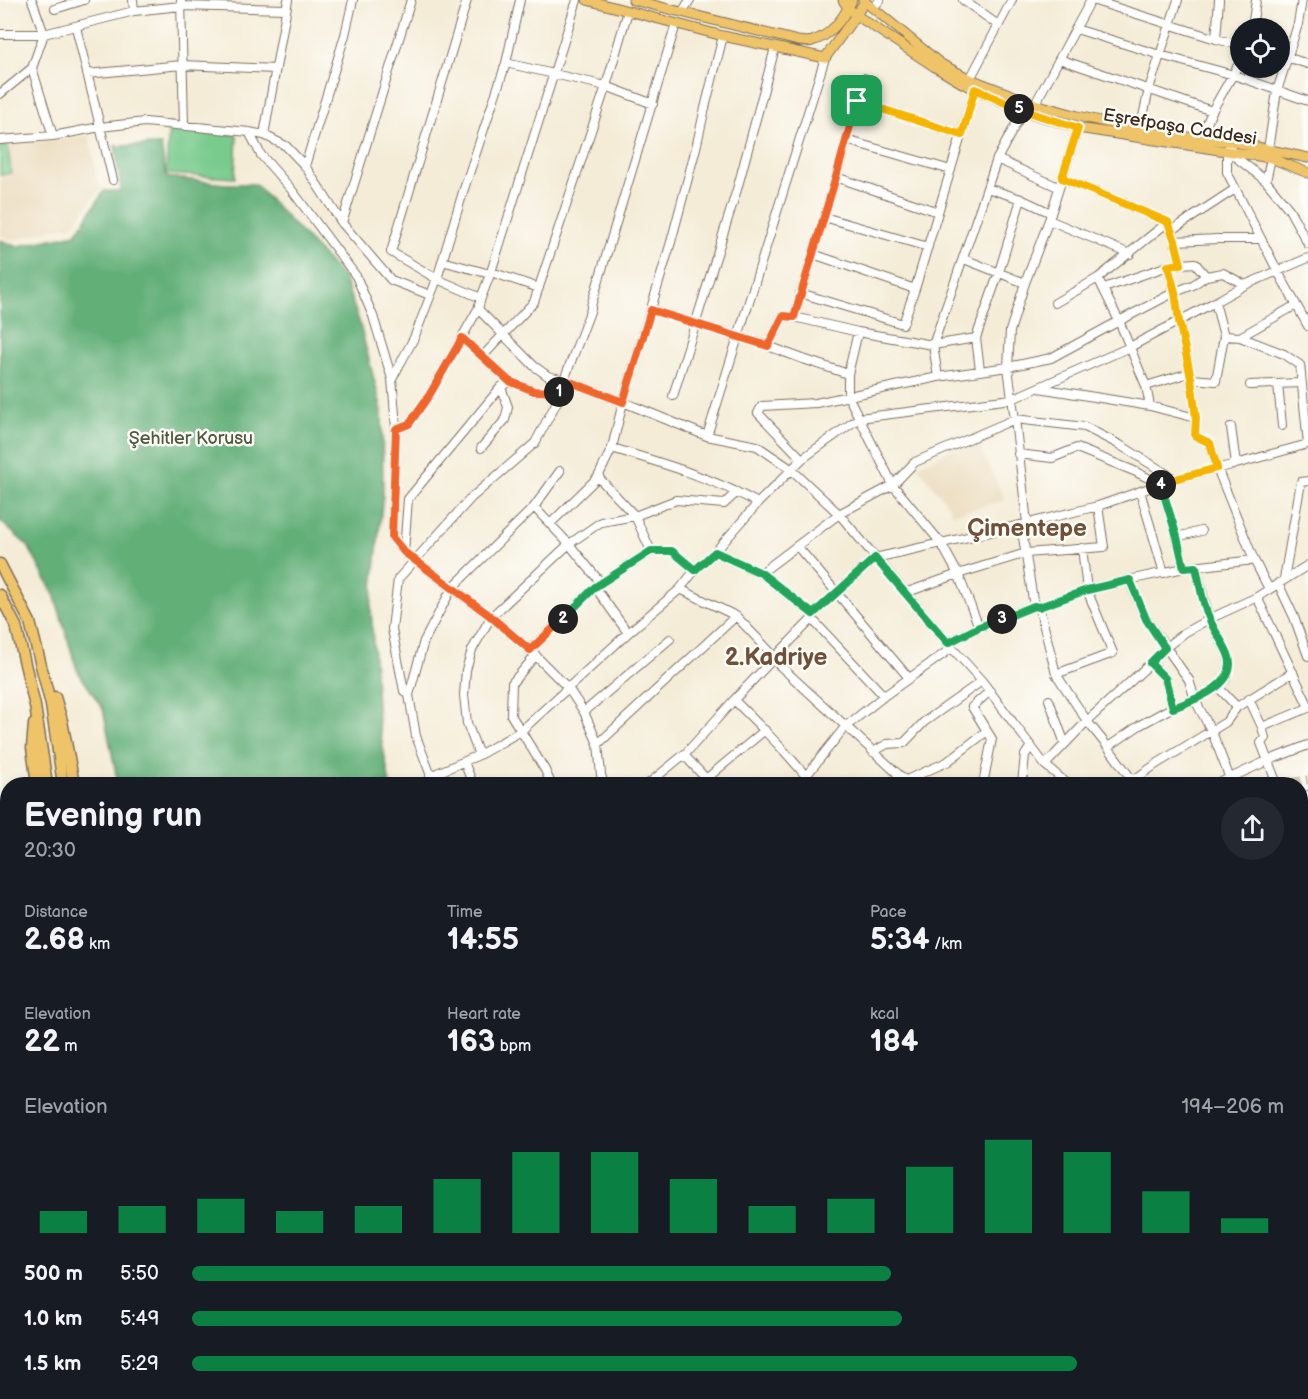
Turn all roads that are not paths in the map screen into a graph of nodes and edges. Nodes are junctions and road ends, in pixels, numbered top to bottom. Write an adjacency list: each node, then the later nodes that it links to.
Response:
1 (32, 0): 39 (street)
2 (84, 0): 24 (street)
3 (133, 0): 26 (street)
4 (353, 0): 89 (street)
5 (411, 0): 103 (street)
6 (467, 0): 121 (street)
7 (520, 0): 49 (street)
8 (577, 0): 55 (street)
9 (587, 0): 27 (main road)
10 (633, 0): 28 (main road)
11 (690, 0): 28 (street)
12 (880, 0): 25 (street)
13 (963, 0): 34 (street)
14 (1012, 0): 34 (street)
15 (1092, 0): 32 (street); 37 (street)
16 (1178, 0): 32 (street)
17 (1219, 0): 41 (street)
18 (1256, 0): 30 (street)
19 (1302, 0): 33 (street)
20 (864, 1): 25 (main road, Eşrefpaşa Caddesi); 29 (main road)
21 (181, 3): 23 (street); 26 (street); 51 (street)
22 (847, 3): 28 (main road); 29 (main road, Eşrefpaşa Caddesi)
23 (287, 4): 53 (street)
24 (55, 9)
25 (873, 9): 61 (main road, Eşrefpaşa Caddesi)
26 (134, 11): 35 (street)
27 (628, 11): 31 (main road); 62 (street)
28 (682, 12)
29 (856, 15): 46 (main road); 63 (main road, Eşrefpaşa Caddesi)
30 (1253, 18)
31 (676, 24): 40 (main road); 69 (street)
32 (1170, 24): 41 (street); 45 (street)
33 (1298, 24): 36 (street); 42 (street)
34 (998, 25): 61 (street)
35 (76, 27): 39 (street); 54 (street)
36 (1308, 27)
37 (1076, 29): 45 (street); 48 (street)
38 (0, 34): 39 (street)
39 (44, 34): 52 (street)
40 (723, 36): 44 (main road); 135 (street)
41 (1216, 39): 43 (street)
42 (1290, 41)
43 (1230, 42)
44 (775, 48): 46 (main road); 139 (street)
45 (1160, 56): 56 (street); 64 (street)
46 (825, 58): 144 (street)
47 (1290, 58): 50 (street)
48 (1059, 59): 64 (street); 70 (street)
49 (506, 63): 55 (street); 113 (street)
50 (1308, 64)
51 (182, 65): 53 (street); 54 (street); 73 (street)
52 (32, 68): 66 (street); 78 (street)
53 (275, 69): 79 (street)
54 (87, 74): 74 (street)
55 (554, 74): 62 (street); 118 (street)
56 (1230, 74)
57 (864, 78): 67 (street)
58 (1232, 78): 72 (street)
59 (1242, 78): 65 (street)
60 (1279, 78): 65 (street)
61 (970, 79): 70 (main road, Eşrefpaşa Caddesi)
62 (606, 86): 69 (street); 124 (street)
63 (975, 89): 71 (main road, Eşrefpaşa Caddesi); 80 (street)
64 (1149, 89): 72 (street); 76 (street)
65 (1277, 91): 68 (street); 86 (street)
66 (0, 94)
67 (857, 101): 80 (street); 83 (street)
68 (1308, 101)
69 (652, 104): 159 (street)
70 (1035, 104): 76 (main road, Eşrefpaşa Caddesi)
71 (1023, 111): 75 (main road, Eşrefpaşa Caddesi); 88 (street)
72 (1212, 111): 81 (street)
73 (184, 125): 74 (street); 77 (street)
74 (100, 127): 78 (street); 94 (street)
75 (1078, 128): 85 (main road, Eşrefpaşa Caddesi); 93 (street)
76 (1140, 130): 81 (main road, Eşrefpaşa Caddesi)
77 (249, 132): 79 (street); 157 (street)
78 (53, 135): 82 (street)
79 (264, 135): 89 (street)
80 (962, 135): 90 (street)
81 (1201, 138): 84 (main road, Eşrefpaşa Caddesi)
82 (0, 140)
83 (846, 140): 90 (street); 92 (street)
84 (1234, 142): 85 (street); 86 (main road, Eşrefpaşa Caddesi)
85 (1227, 150): 86 (main road, Eşrefpaşa Caddesi); 95 (street); 98 (street)
86 (1269, 153): 87 (main road, Eşrefpaşa Caddesi); 91 (main road, Eşrefpaşa Caddesi); 95 (street)
87 (1308, 158)
88 (997, 159): 96 (street); 97 (street)
89 (305, 166): 103 (street)
90 (951, 170): 100 (street)
91 (1308, 173)
92 (836, 177): 100 (street); 102 (street)
93 (1062, 178): 96 (street); 104 (street)
94 (113, 180)
95 (1266, 182): 107 (street)
96 (1059, 187): 101 (street)
97 (987, 188): 99 (street); 112 (street)
98 (1235, 189): 104 (street); 105 (street)
99 (1021, 199): 101 (street); 117 (street)
100 (938, 212): 108 (street)
101 (1050, 216): 110 (street); 122 (street)
102 (824, 217): 108 (street); 109 (street)
103 (342, 223): 129 (street)
104 (1169, 227): 106 (street); 110 (street)
105 (1261, 239): 106 (street); 116 (street)
106 (1175, 241): 114 (street)
107 (1308, 244)
108 (927, 247): 126 (street)
109 (813, 254): 126 (street); 128 (street)
110 (1130, 254): 120 (street)
111 (1308, 258): 116 (street)
112 (964, 259): 117 (street); 148 (street)
113 (442, 261): 118 (street); 121 (street)
114 (1181, 264): 115 (street); 119 (street)
115 (1168, 266): 125 (street); 127 (street)
116 (1277, 270): 123 (street); 133 (street)
117 (999, 272): 122 (street); 147 (street)
118 (490, 273): 124 (street); 130 (street)
119 (1206, 276): 123 (street); 127 (street)
120 (1098, 278): 125 (street); 132 (street)
121 (437, 279): 129 (street); 130 (street)
122 (1025, 283): 152 (street)
123 (1245, 285): 131 (street)
124 (539, 288): 142 (street)
125 (1104, 288): 137 (street)
126 (915, 289): 128 (street)
127 (1175, 292): 137 (street); 138 (street)
128 (800, 293): 136 (street)
129 (430, 295): 157 (street)
130 (481, 298): 134 (street)
131 (1215, 302): 138 (street); 143 (street)
132 (1055, 303)
133 (1296, 305): 140 (street); 145 (street)
134 (478, 309): 142 (street); 146 (street)
135 (651, 310): 139 (street); 170 (street)
136 (794, 317): 141 (street); 149 (street)
137 (1119, 321): 150 (street); 152 (street)
138 (1179, 321): 150 (street); 156 (street)
139 (696, 324): 144 (street); 167 (street)
140 (1308, 326)
141 (858, 332): 148 (street); 154 (street)
142 (504, 335): 151 (street); 159 (street)
143 (1224, 336): 145 (street); 156 (street)
144 (738, 337): 149 (street); 178 (street)
145 (1240, 337): 160 (street)
146 (462, 338): 151 (street); 177 (street)
147 (976, 338): 148 (street); 153 (street)
148 (933, 345): 155 (street)
149 (768, 346): 154 (street)
150 (1130, 347): 163 (street); 165 (street)
151 (482, 357): 158 (street)
152 (1008, 367): 153 (street); 169 (street)
153 (980, 370): 155 (street)
154 (848, 374): 168 (street)
155 (938, 376): 168 (street)
156 (1190, 376): 163 (street); 173 (street)
157 (392, 379): 177 (street)
158 (509, 381): 164 (street); 166 (street)
159 (566, 381): 166 (street); 170 (street)
160 (1301, 383): 161 (street); 179 (street)
161 (1278, 384): 162 (street); 175 (street)
162 (1250, 385)
163 (1146, 386): 171 (street)
164 (501, 387): 180 (street); 209 (street)
165 (1038, 388): 169 (street); 171 (street)
166 (562, 393): 214 (street)
167 (673, 396)
168 (848, 396): 172 (street); 183 (street)
169 (1012, 399): 172 (street); 174 (street)
170 (623, 402): 178 (street); 181 (street)
171 (1150, 406): 173 (street)
172 (859, 417): 183 (street); 192 (street)
173 (1196, 418): 185 (street)
174 (1015, 419): 182 (street); 189 (street); 192 (street)
175 (1282, 426)
176 (1230, 427): 184 (street)
177 (396, 429): 209 (street)
178 (707, 436): 186 (street)
179 (1308, 444): 184 (street)
180 (481, 448)
181 (612, 448): 188 (street); 194 (street)
182 (1018, 454): 191 (street); 201 (street)
183 (802, 459): 186 (street)
184 (1236, 464): 185 (street)
185 (1217, 468): 189 (street); 213 (street)
186 (791, 469): 195 (street); 198 (street)
187 (560, 471): 197 (street)
188 (598, 477): 199 (street); 200 (street)
189 (1175, 479): 191 (street)
190 (1308, 481): 224 (street)
191 (1161, 484): 193 (street); 203 (street)
192 (893, 485): 198 (street); 204 (street)
193 (1140, 491): 196 (street); 221 (street)
194 (737, 492): 195 (street); 199 (street)
195 (758, 503): 210 (street)
196 (1098, 506): 201 (street); 207 (street)
197 (534, 507): 200 (street); 226 (street)
198 (839, 514): 206 (street); 212 (street)
199 (635, 516): 205 (street); 208 (street)
200 (550, 524): 205 (street)
201 (1024, 524): 204 (street); 211 (street)
202 (1201, 531): 203 (street)
203 (1177, 537): 218 (street)
204 (941, 543): 212 (street); 222 (street)
205 (569, 544): 225 (street); 237 (street)
206 (798, 546): 220 (street); 230 (street)
207 (1082, 548): 211 (street); 229 (street)
208 (651, 551): 219 (street); 225 (street)
209 (404, 552): 214 (street)
210 (715, 552): 219 (street); 220 (street)
211 (1026, 553): 222 (street); 234 (street)
212 (875, 558): 230 (street); 231 (street)
213 (1254, 560): 217 (street); 228 (street)
214 (415, 561): 226 (street); 256 (street)
215 (0, 564): 239 (highway)
216 (1308, 566): 224 (street)
217 (1196, 567): 218 (street); 238 (street)
218 (1184, 568): 221 (street)
219 (695, 570): 227 (street)
220 (761, 573): 236 (street)
221 (1164, 573): 223 (street)
222 (958, 574): 231 (street); 240 (street)
223 (1130, 580): 229 (street); 244 (street)
224 (1281, 581): 228 (street); 246 (street)
225 (598, 585): 241 (street); 245 (street)
226 (452, 588): 237 (street); 256 (street)
227 (680, 589): 235 (street); 241 (street)
228 (1269, 589): 233 (street)
229 (1087, 590): 234 (street); 250 (street)
230 (837, 592): 236 (street); 251 (street)
231 (905, 593): 243 (street)
232 (0, 595): 262 (highway)
233 (1257, 597): 238 (street); 249 (street)
234 (1037, 607): 240 (street); 250 (street)
235 (736, 615): 247 (street); 274 (street)
236 (812, 616): 247 (street); 257 (street)
237 (491, 617): 245 (street); 281 (street)
238 (1209, 619): 244 (street); 253 (street)
239 (30, 622): 288 (highway); 289 (highway)
240 (979, 627): 243 (street)
241 (628, 633): 254 (street)
242 (670, 639): 266 (street)
243 (950, 645): 251 (street); 252 (street)
244 (1165, 648): 248 (street); 261 (street)
245 (533, 653): 254 (street); 271 (street)
246 (1308, 656)
247 (775, 657): 259 (street); 268 (street)
248 (1150, 663): 265 (street); 267 (street)
249 (1293, 672): 258 (street); 263 (street)
250 (1056, 674): 267 (street)
251 (909, 678): 257 (street)
252 (982, 681): 255 (street); 279 (street)
253 (1218, 687): 261 (street); 264 (street)
254 (568, 688): 266 (street); 271 (street)
255 (990, 691): 272 (street); 277 (street)
256 (409, 695): 285 (street)
257 (884, 696): 268 (street)
258 (1249, 699): 264 (street); 269 (street)
259 (734, 700): 270 (street); 280 (street)
260 (1049, 700): 275 (street)
261 (1195, 700): 265 (street); 273 (street)
262 (35, 706): 286 (highway); 287 (highway)
263 (1308, 706): 269 (street)
264 (1237, 707): 273 (street)
265 (1173, 708): 278 (street)
266 (584, 712): 274 (street)
267 (1087, 721): 275 (street); 278 (street)
268 (845, 727): 279 (street); 297 (street)
269 (1262, 727): 282 (street)
270 (765, 730): 295 (street); 296 (street)
271 (521, 731): 281 (street); 291 (street)
272 (987, 731): 299 (street); 300 (street)
273 (1212, 732): 304 (street); 305 (street)
274 (598, 744): 292 (street)
275 (1065, 744): 284 (street)
276 (1308, 745): 282 (street)
277 (1031, 746): 284 (street); 301 (street)
278 (1108, 747): 303 (street)
279 (873, 752): 298 (street)
280 (684, 754): 293 (street); 294 (street)
281 (479, 755): 283 (street)
282 (1267, 761): 306 (street); 307 (street)
283 (464, 762): 285 (street); 290 (street)
284 (1045, 765): 302 (street)
285 (430, 776)
286 (36, 777)
287 (46, 777)
288 (62, 777)
289 (73, 777)
290 (470, 777)
291 (548, 777)
292 (602, 777)
293 (656, 777)
294 (702, 777)
295 (712, 777)
296 (805, 777)
297 (812, 777)
298 (901, 777)
299 (911, 777)
300 (984, 777)
301 (1022, 777)
302 (1058, 777)
303 (1129, 777)
304 (1140, 777)
305 (1229, 777)
306 (1240, 777)
307 (1274, 777)
308 (1308, 1128): 309 (street)
309 (1308, 1173)

